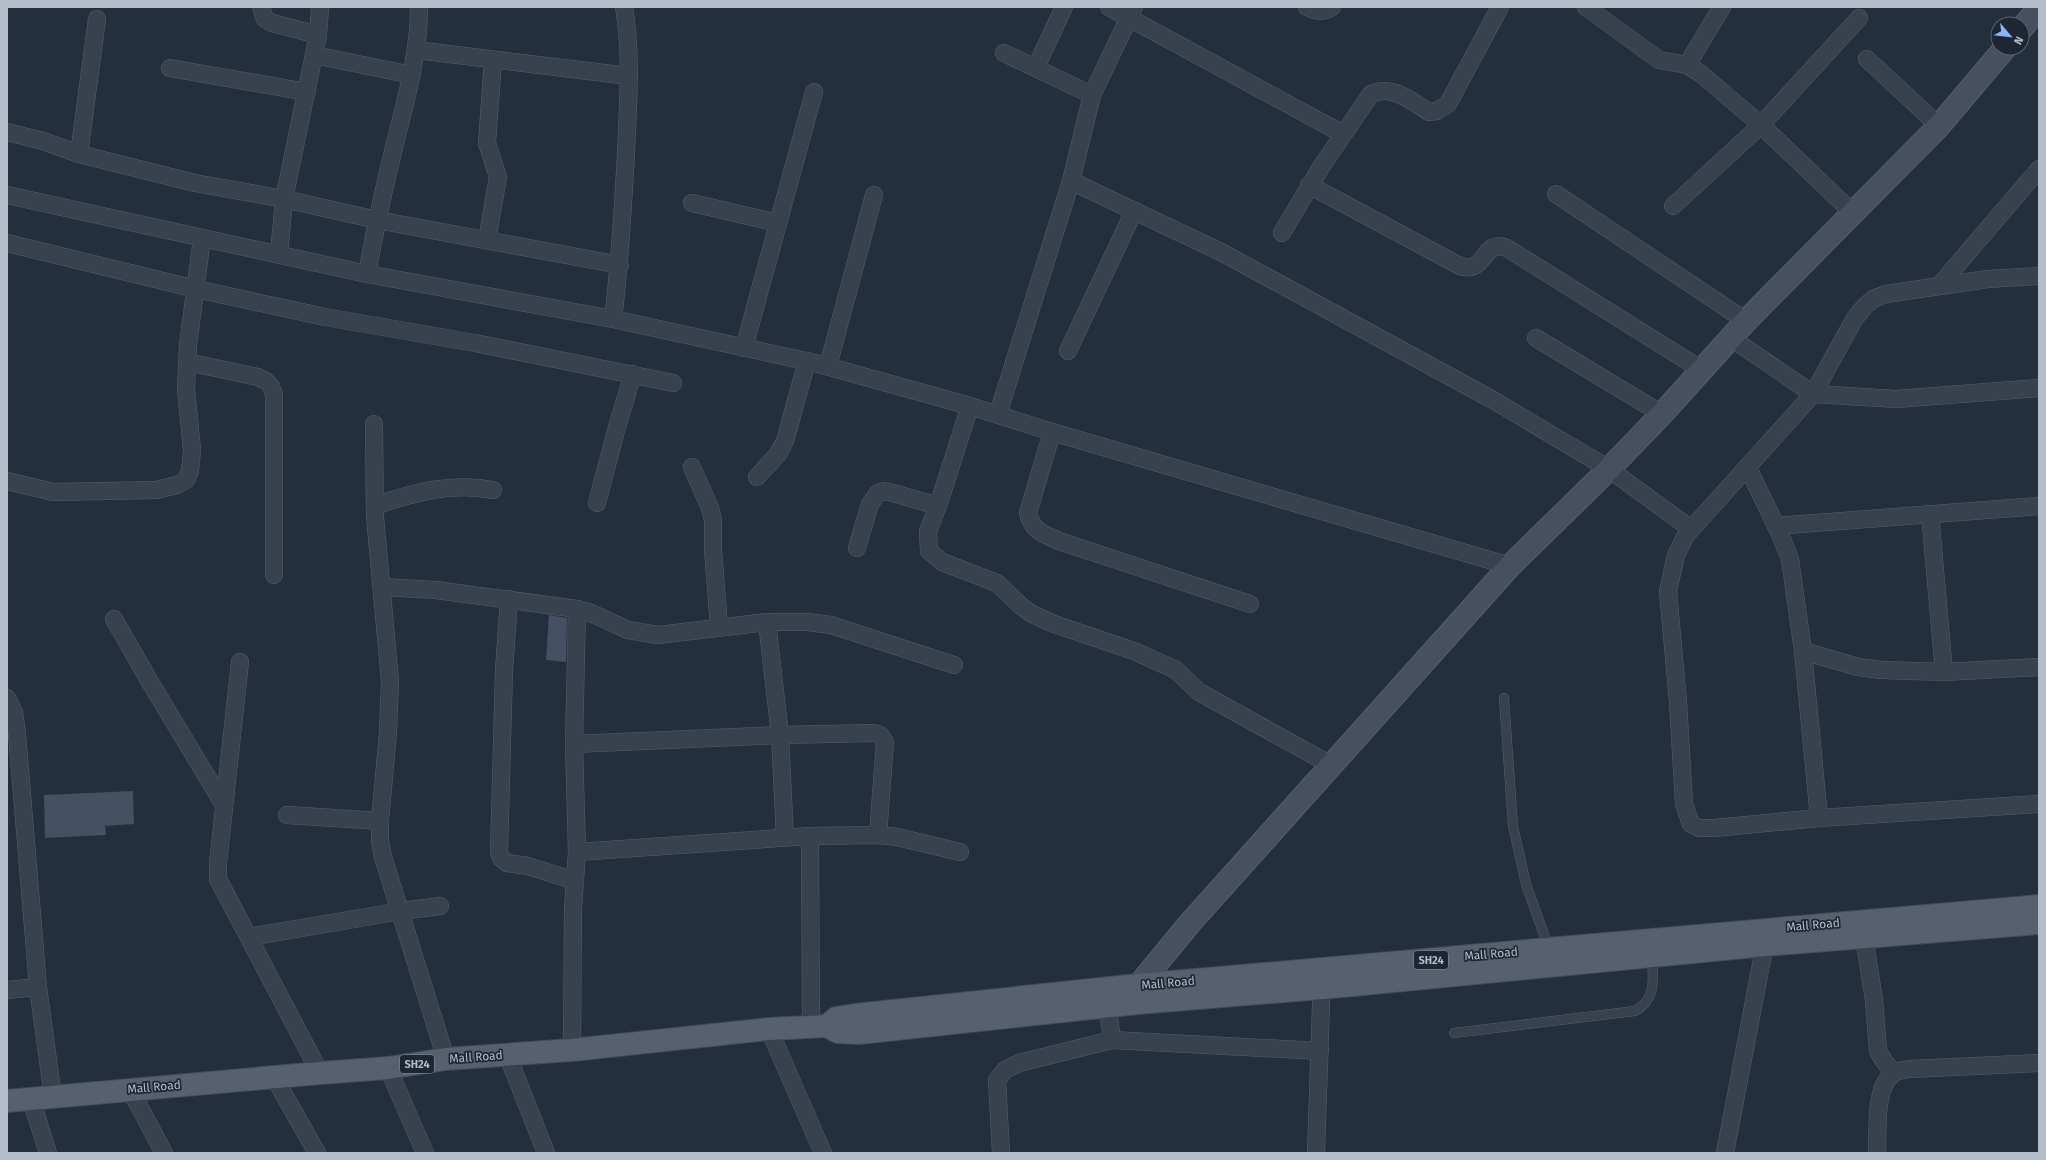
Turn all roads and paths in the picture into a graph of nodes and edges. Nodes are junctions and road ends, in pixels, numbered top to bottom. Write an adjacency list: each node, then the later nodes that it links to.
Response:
1 (261, 7): 17 (street)
2 (320, 7): 17 (street)
3 (419, 7): 18 (street)
4 (624, 7): 28 (street)
5 (1064, 7): 25 (street)
6 (1109, 7): 13 (street)
7 (1307, 7): 8 (street)
8 (1332, 7)
9 (1500, 7): 35 (street)
10 (1586, 7): 24 (street)
11 (1722, 7): 24 (street)
12 (2039, 8): 16 (main road)
13 (1132, 12): 31 (street); 35 (street)
14 (1859, 18): 32 (street)
15 (97, 19): 36 (street)
16 (2030, 19)
17 (318, 35): 20 (street)
18 (416, 50): 23 (street); 27 (street)
19 (1004, 53): 25 (street)
20 (314, 55): 27 (street); 29 (street)
21 (1998, 56): 33 (main road)
22 (1867, 59): 33 (street)
23 (493, 60): 28 (street); 53 (street)
24 (1687, 66): 32 (street)
25 (1036, 67): 31 (street)
26 (170, 68): 29 (street)
27 (412, 75): 49 (street)
28 (629, 76): 56 (street)
29 (307, 92): 44 (street)
30 (814, 92): 50 (street)
31 (1092, 95): 38 (street)
32 (1761, 125): 46 (street); 48 (street)
33 (1939, 126): 48 (main road)
34 (7, 132): 36 (street)
35 (1343, 134): 40 (street)
36 (80, 154): 44 (street)
37 (2039, 170): 39 (street)
38 (1071, 181): 47 (street); 76 (street)
39 (2034, 183): 59 (street)
40 (1309, 186): 51 (street); 70 (street)
41 (1556, 194): 62 (street)
42 (7, 195): 52 (street)
43 (874, 195): 69 (street)
44 (284, 199): 49 (street); 55 (street)
45 (692, 202): 50 (street)
46 (1673, 206)
47 (1134, 210): 66 (street); 82 (street)
48 (1853, 213): 62 (main road)
49 (377, 220): 53 (street); 57 (street)
50 (778, 223): 65 (street)
51 (1282, 232)
52 (202, 238): 55 (street); 60 (street)
53 (487, 240): 56 (street)
54 (7, 243): 60 (street)
55 (279, 254): 57 (street)
56 (620, 265): 61 (street)
57 (367, 274): 61 (street)
58 (2039, 276): 59 (street)
59 (1938, 286): 74 (street)
60 (196, 289): 68 (street); 71 (street)
61 (613, 319): 65 (street)
62 (1746, 321): 64 (main road)
63 (1536, 338): 77 (street)
64 (1731, 338): 70 (main road); 74 (street)
65 (744, 348): 67 (street)
66 (1068, 350)
67 (807, 361): 69 (street); 83 (street)
68 (187, 362): 84 (street); 95 (street)
69 (828, 366): 75 (street)
70 (1702, 370): 77 (main road)
71 (633, 374): 72 (street); 86 (street)
72 (673, 383)
73 (2039, 388): 74 (street)
74 (1814, 394): 81 (street)
75 (970, 406): 76 (street); 88 (street)
76 (998, 414): 79 (street)
77 (1662, 414): 82 (main road)
78 (374, 424): 87 (street)
79 (1052, 432): 94 (street); 98 (street)
80 (692, 467): 102 (street)
81 (1748, 468): 91 (street); 92 (street)
82 (1609, 469): 92 (street); 94 (main road)
83 (757, 477)
84 (7, 481)
85 (494, 490): 87 (street)
86 (597, 503)
87 (376, 506): 96 (street)
88 (938, 506): 93 (street); 112 (street)
89 (2039, 506): 90 (street)
90 (1930, 514): 91 (street); 107 (street)
91 (1776, 526): 103 (street)
92 (1691, 529): 116 (street)
93 (857, 548)
94 (1510, 566): 112 (main road)
95 (274, 575)
96 (382, 587): 97 (street); 117 (street)
97 (509, 599): 99 (street); 123 (street)
98 (1250, 604)
99 (577, 609): 102 (street); 111 (street)
100 (114, 619): 114 (street)
101 (767, 622): 102 (street); 105 (street); 110 (street)
102 (719, 626)
103 (1803, 651): 107 (street); 116 (street)
104 (240, 662): 114 (street)
105 (954, 666)
106 (2039, 667): 107 (street)
107 (1944, 672)
108 (1504, 698): 131 (lane)
109 (9, 708): 135 (street)
110 (780, 734): 111 (street); 118 (street); 120 (street)
111 (574, 744): 121 (street)
112 (1331, 765): 134 (main road)
113 (2039, 804): 116 (street)
114 (224, 805): 128 (street)
115 (288, 815): 117 (street)
116 (1819, 818)
117 (380, 821): 126 (street)
118 (878, 835): 119 (street); 122 (street)
119 (810, 836): 120 (street); 138 (street)
120 (785, 838): 121 (street)
121 (577, 852): 123 (street)
122 (960, 852)
123 (575, 881): 142 (street)
124 (440, 906): 126 (street)
125 (2039, 906): 129 (main road, Mall Road / SH24)
126 (401, 911): 128 (street); 145 (street)
127 (2039, 923): 130 (main road, Mall Road / SH24)
128 (249, 937): 148 (street)
129 (1766, 937): 130 (main road, Mall Road / SH24); 131 (main road, Mall Road / SH24); 132 (main road, Mall Road / SH24); 163 (street)
130 (1864, 937): 149 (street)
131 (1550, 949): 133 (main road, Mall Road / SH24)
132 (1652, 956): 133 (main road, Mall Road / SH24); 140 (lane)
133 (1322, 979): 134 (main road, Mall Road / SH24); 137 (main road, Mall Road / SH24); 143 (street)
134 (1138, 985): 137 (main road, Mall Road / SH24)
135 (38, 987): 136 (street); 152 (street)
136 (7, 990)
137 (1112, 1000): 138 (main road, Mall Road / SH24); 141 (street)
138 (819, 1026): 139 (main road, Mall Road / SH24)
139 (769, 1029): 142 (main road, Mall Road / SH24); 160 (street)
140 (1454, 1033)
141 (1112, 1040): 143 (street); 161 (street)
142 (572, 1050): 144 (main road, Mall Road / SH24)
143 (1320, 1052): 162 (street)
144 (507, 1054): 145 (main road, Mall Road / SH24); 159 (street)
145 (446, 1059): 147 (main road, Mall Road / SH24)
146 (2039, 1063): 149 (street)
147 (388, 1068): 148 (main road, Mall Road / SH24); 158 (street)
148 (320, 1073): 150 (main road, Mall Road / SH24)
149 (1894, 1073): 164 (street)
150 (274, 1077): 151 (main road, Mall Road / SH24); 157 (street)
151 (130, 1089): 152 (main road, Mall Road / SH24); 156 (street)
152 (53, 1097): 153 (main road, Mall Road / SH24)
153 (30, 1099): 154 (main road, Mall Road / SH24); 155 (street)
154 (7, 1101)
155 (48, 1153)
156 (164, 1153)
157 (317, 1153)
158 (425, 1153)
159 (546, 1153)
160 (823, 1153)
161 (1001, 1153)
162 (1316, 1153)
163 (1725, 1153)
164 (1877, 1153)

